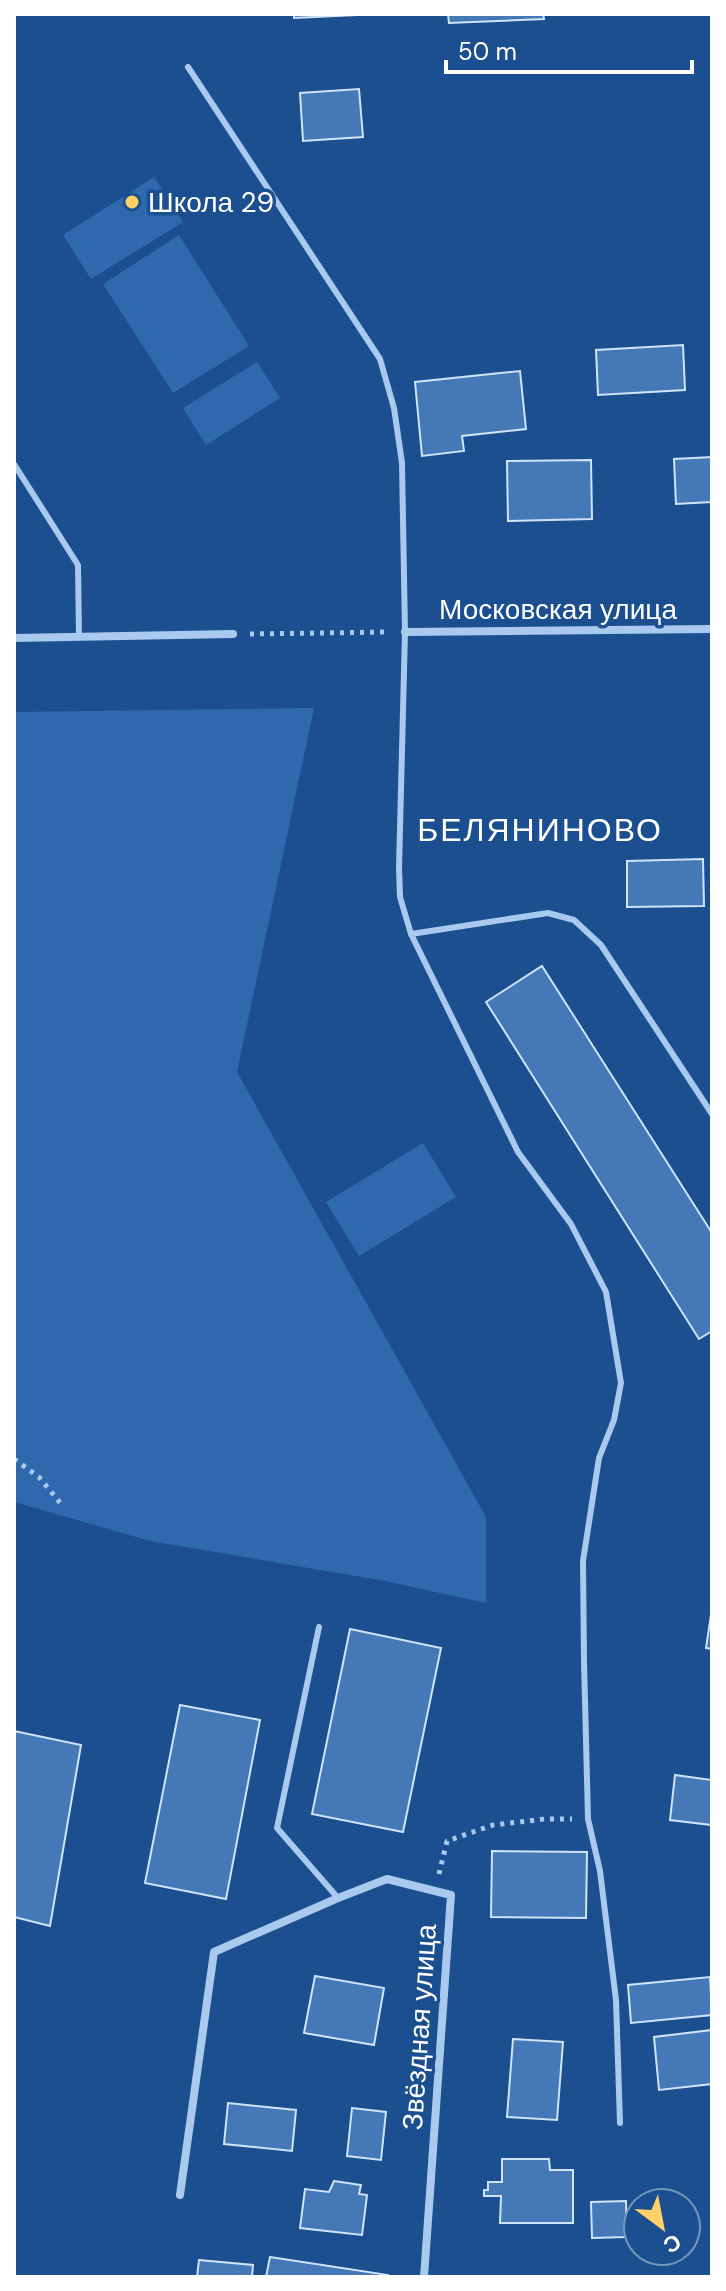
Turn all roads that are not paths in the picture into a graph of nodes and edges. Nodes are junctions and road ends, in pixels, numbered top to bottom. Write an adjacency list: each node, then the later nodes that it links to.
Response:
1 (188, 67): 4 (lane)
2 (14, 464): 6 (lane)
3 (712, 629): 4 (street, Московская улица)
4 (405, 632): 8 (lane)
5 (233, 634): 6 (street)
6 (79, 637): 7 (street)
7 (14, 638)
8 (411, 934): 9 (lane); 12 (lane)
9 (712, 1114)
10 (319, 1627): 11 (lane)
11 (338, 1898): 13 (street, Звёздная улица); 14 (street, Звёздная улица)
12 (620, 2123)
13 (180, 2195)
14 (424, 2277)

